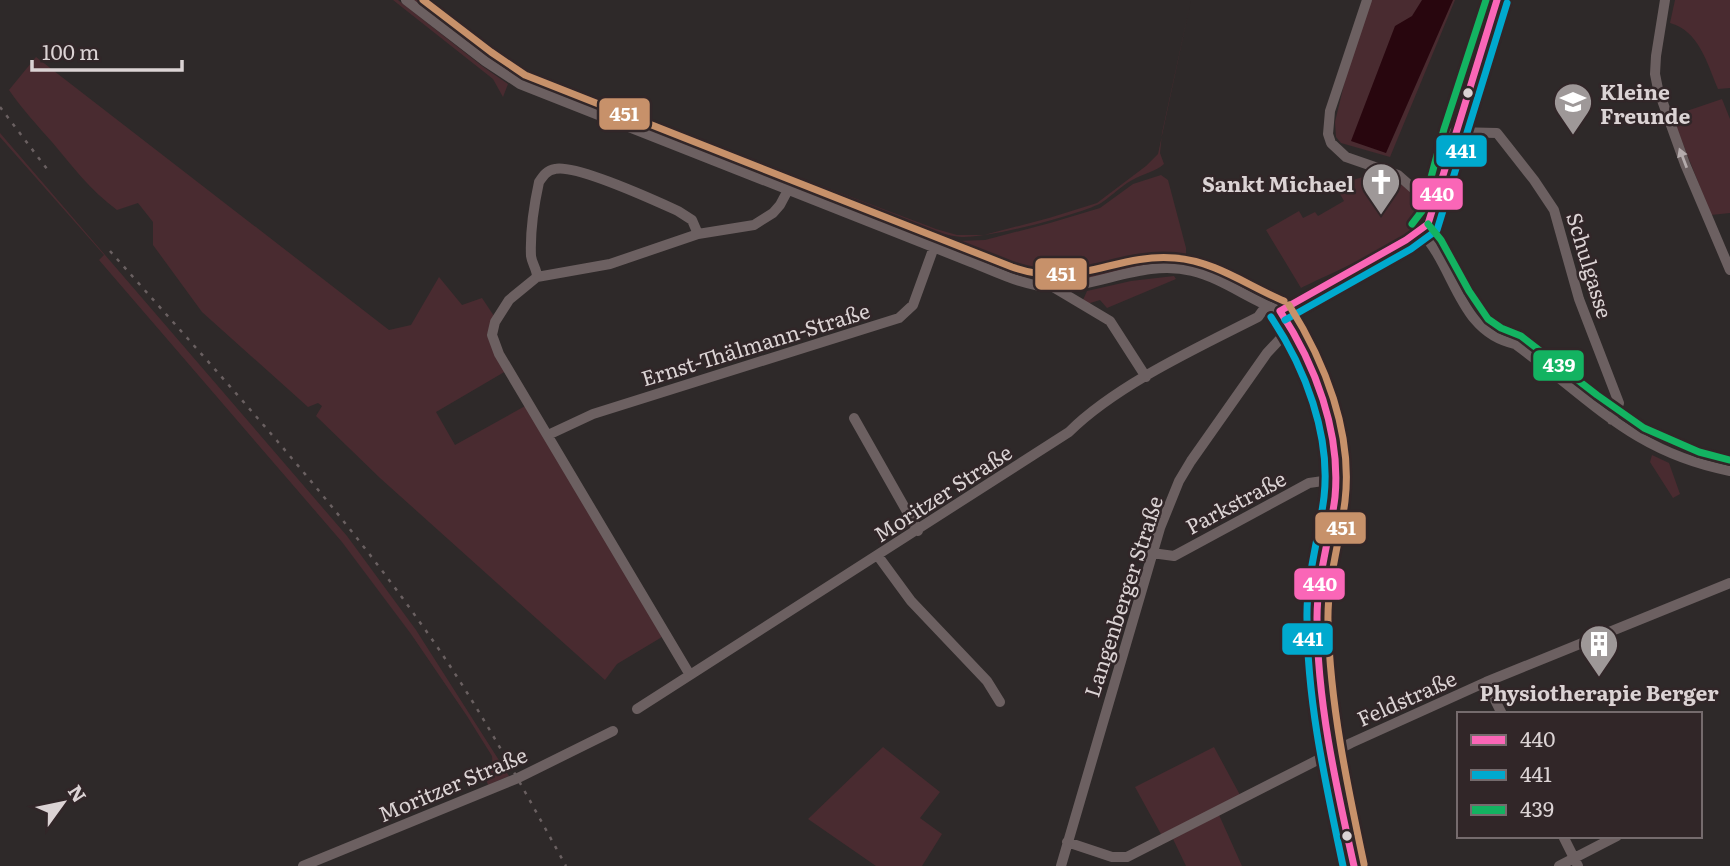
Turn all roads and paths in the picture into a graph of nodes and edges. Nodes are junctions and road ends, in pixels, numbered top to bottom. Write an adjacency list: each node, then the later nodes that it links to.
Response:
1 (406, 0): 6 (street)
2 (1367, 0): 7 (street)
3 (1497, 0): 5 (street)
4 (1665, 0): 11 (street, one-way to 4)
5 (1454, 132): 7 (street); 19 (street, Schulgasse)
6 (788, 190): 9 (street); 10 (street)
7 (1436, 202): 8 (street)
8 (1420, 232): 15 (street); 19 (street)
9 (698, 234): 12 (street); 12 (street)
10 (934, 247): 13 (street); 20 (street, Ernst-Thälmann-Straße)
11 (1730, 271)
12 (537, 278): 20 (street)
13 (1053, 287): 14 (street); 17 (street)
14 (1266, 306): 15 (street); 17 (street, Moritzer Straße)
15 (1280, 311): 16 (street)
16 (1294, 330): 22 (street); 24 (street, Langenberger Straße)
17 (1146, 377): 23 (street, Moritzer Straße)
18 (854, 418): 23 (street)
19 (1612, 420): 21 (street)
20 (548, 435): 27 (street)
21 (1730, 471)
22 (1336, 479): 24 (street, Parkstraße); 33 (street)
23 (918, 531): 25 (street, Moritzer Straße)
24 (1152, 553): 36 (street, Langenberger Straße)
25 (878, 556): 27 (street, Moritzer Straße); 29 (street)
26 (1730, 583): 28 (street, Feldstraße)
27 (690, 675): 30 (street, Moritzer Straße)
28 (1486, 682): 31 (street); 33 (street, Feldstraße)
29 (1000, 702)
30 (637, 709)
31 (1501, 712)
32 (613, 731): 38 (street, Moritzer Straße)
33 (1329, 754): 36 (street, Feldstraße); 40 (street)
34 (1564, 838): 37 (street)
35 (1614, 838): 37 (street)
36 (1067, 842): 39 (street, Langenberger Straße)
37 (1576, 862): 41 (street)
38 (303, 866)
39 (1061, 866)
40 (1354, 866)
41 (1559, 866)

